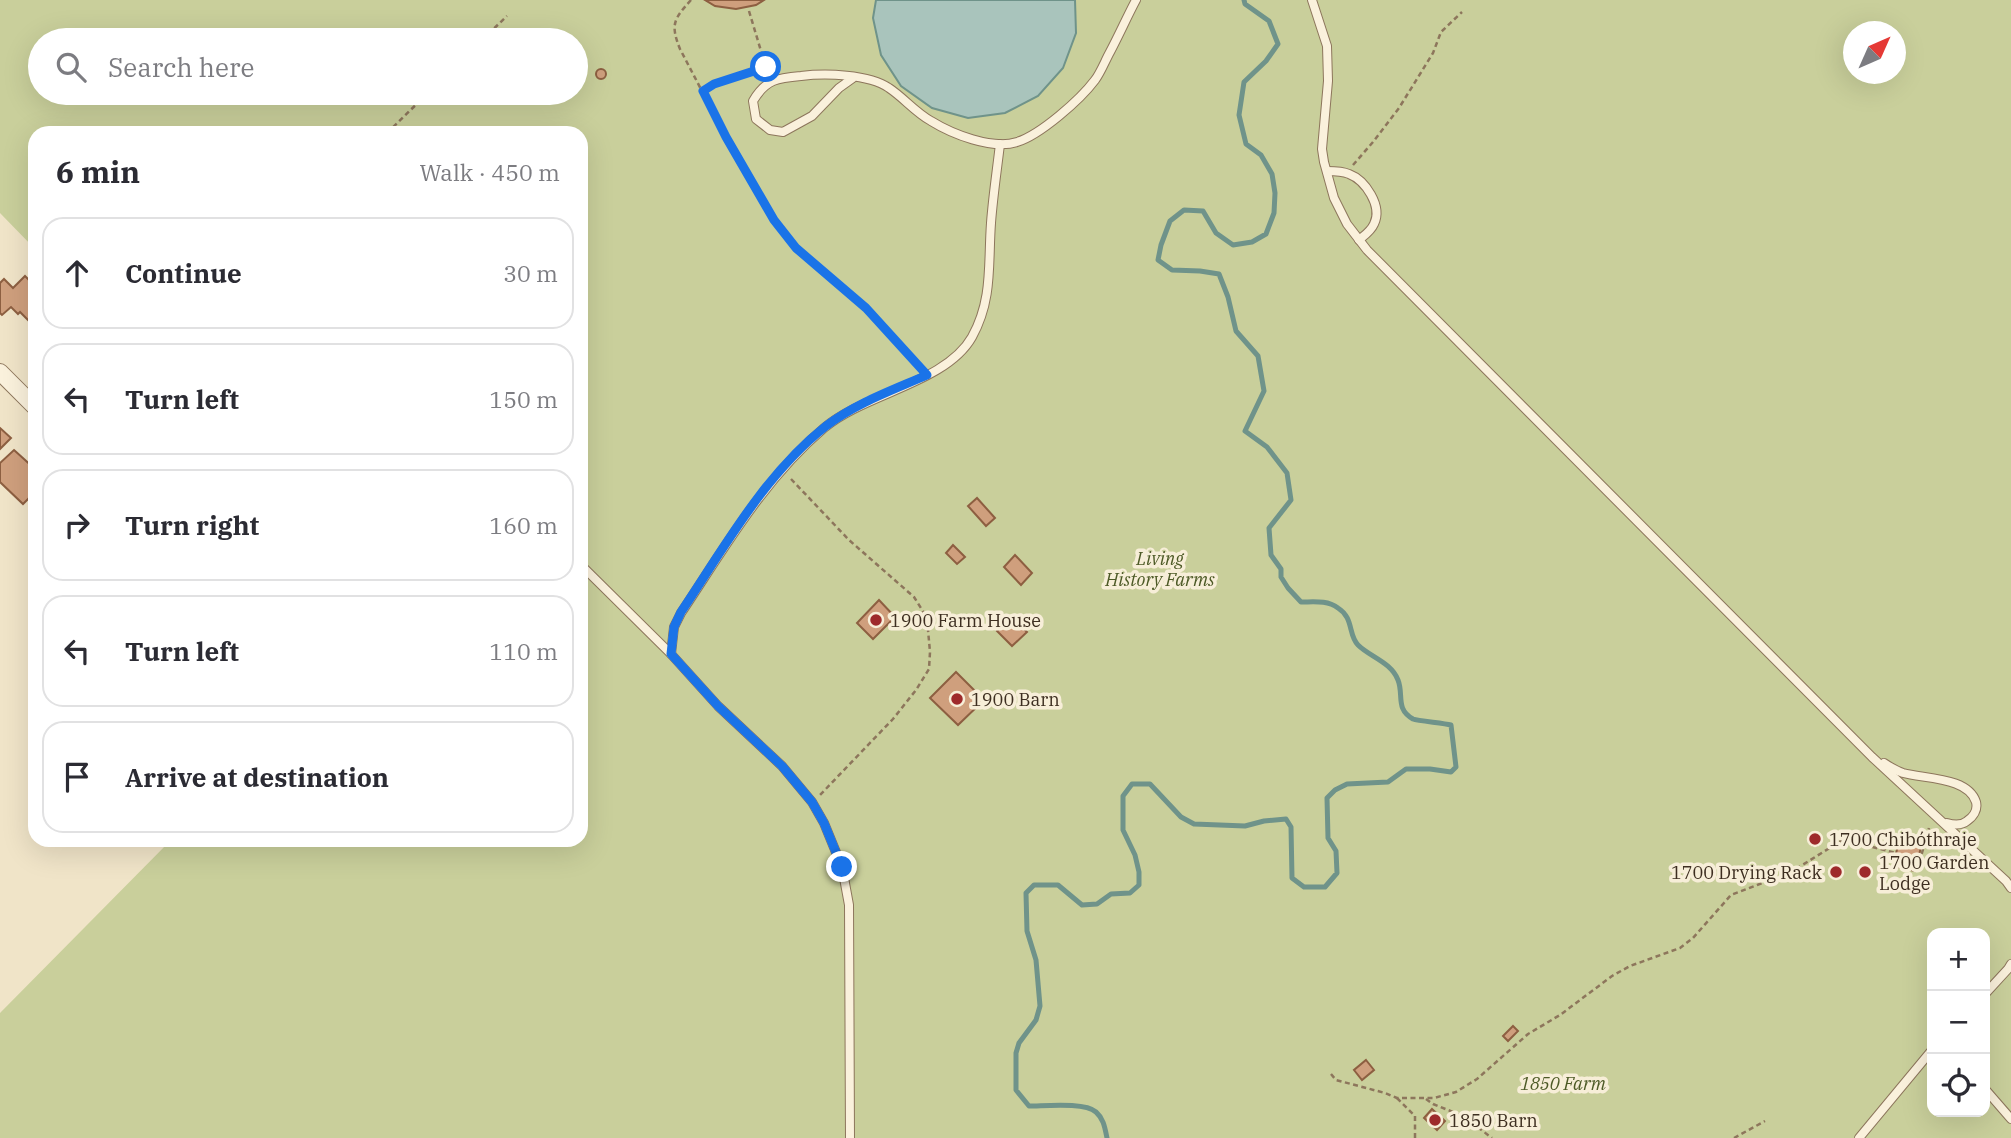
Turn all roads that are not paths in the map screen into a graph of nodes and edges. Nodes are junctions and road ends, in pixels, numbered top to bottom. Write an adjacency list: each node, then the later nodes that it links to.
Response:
1 (1136, 0): 4 (lane)
2 (1312, 0): 5 (lane)
3 (853, 78): 3 (lane); 4 (lane)
4 (1000, 144): 10 (lane)
5 (1327, 172): 6 (lane); 6 (lane)
6 (1359, 240): 11 (lane)
7 (0, 372): 8 (street)
8 (28, 400)
9 (588, 572): 10 (lane)
10 (671, 654): 19 (lane)
11 (1872, 757): 12 (lane); 12 (lane)
12 (1944, 823): 13 (lane)
13 (2011, 888)
14 (2011, 964): 15 (lane)
15 (1988, 991)
16 (1929, 1054): 20 (lane)
17 (1990, 1095): 18 (lane)
18 (2011, 1119)
19 (850, 1138)
20 (1858, 1138)

